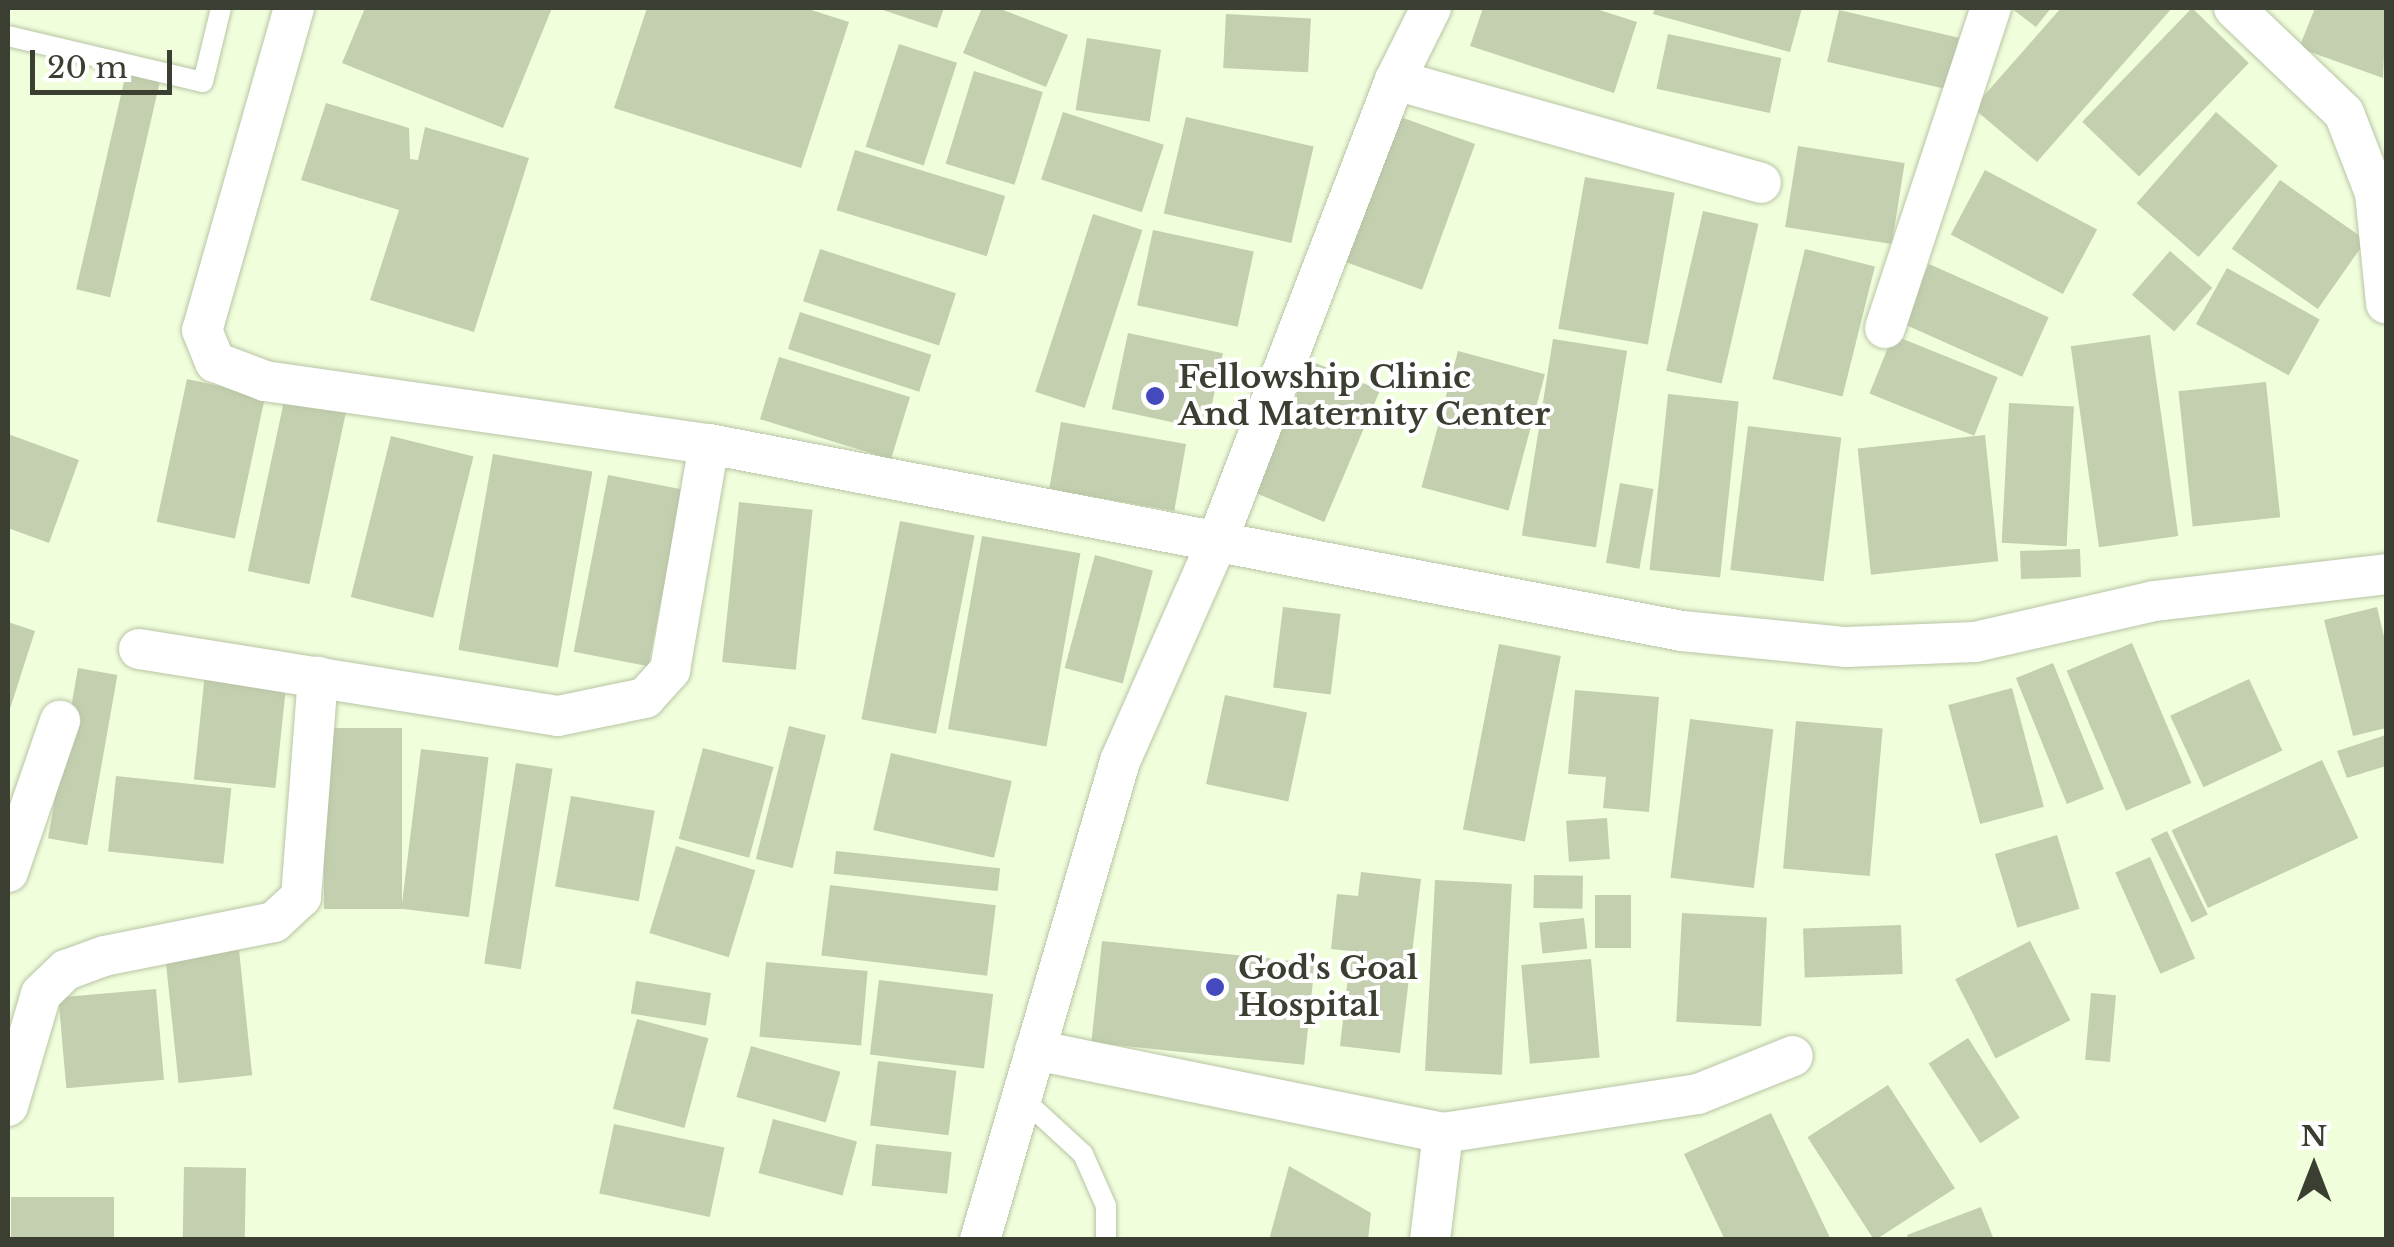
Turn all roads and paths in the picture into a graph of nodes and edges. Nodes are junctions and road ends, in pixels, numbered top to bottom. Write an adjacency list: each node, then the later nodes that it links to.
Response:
1 (221, 8): 6 (lane)
2 (294, 8): 11 (street)
3 (1431, 8): 7 (street)
4 (1990, 8): 10 (street)
5 (2234, 8): 9 (street)
6 (8, 36)
7 (1395, 80): 8 (street); 12 (street)
8 (1762, 183)
9 (2386, 303)
10 (1885, 328)
11 (710, 444): 12 (street); 15 (street)
12 (1216, 544): 13 (street); 18 (street)
13 (2386, 574)
14 (139, 649): 15 (street)
15 (318, 677): 21 (street)
16 (60, 722): 17 (street)
17 (8, 872)
18 (1035, 1050): 20 (street); 22 (street)
19 (1793, 1056): 22 (street)
20 (1021, 1097): 23 (street); 24 (lane)
21 (8, 1106)
22 (1443, 1133): 25 (street)
23 (980, 1240)
24 (1106, 1240)
25 (1430, 1240)

